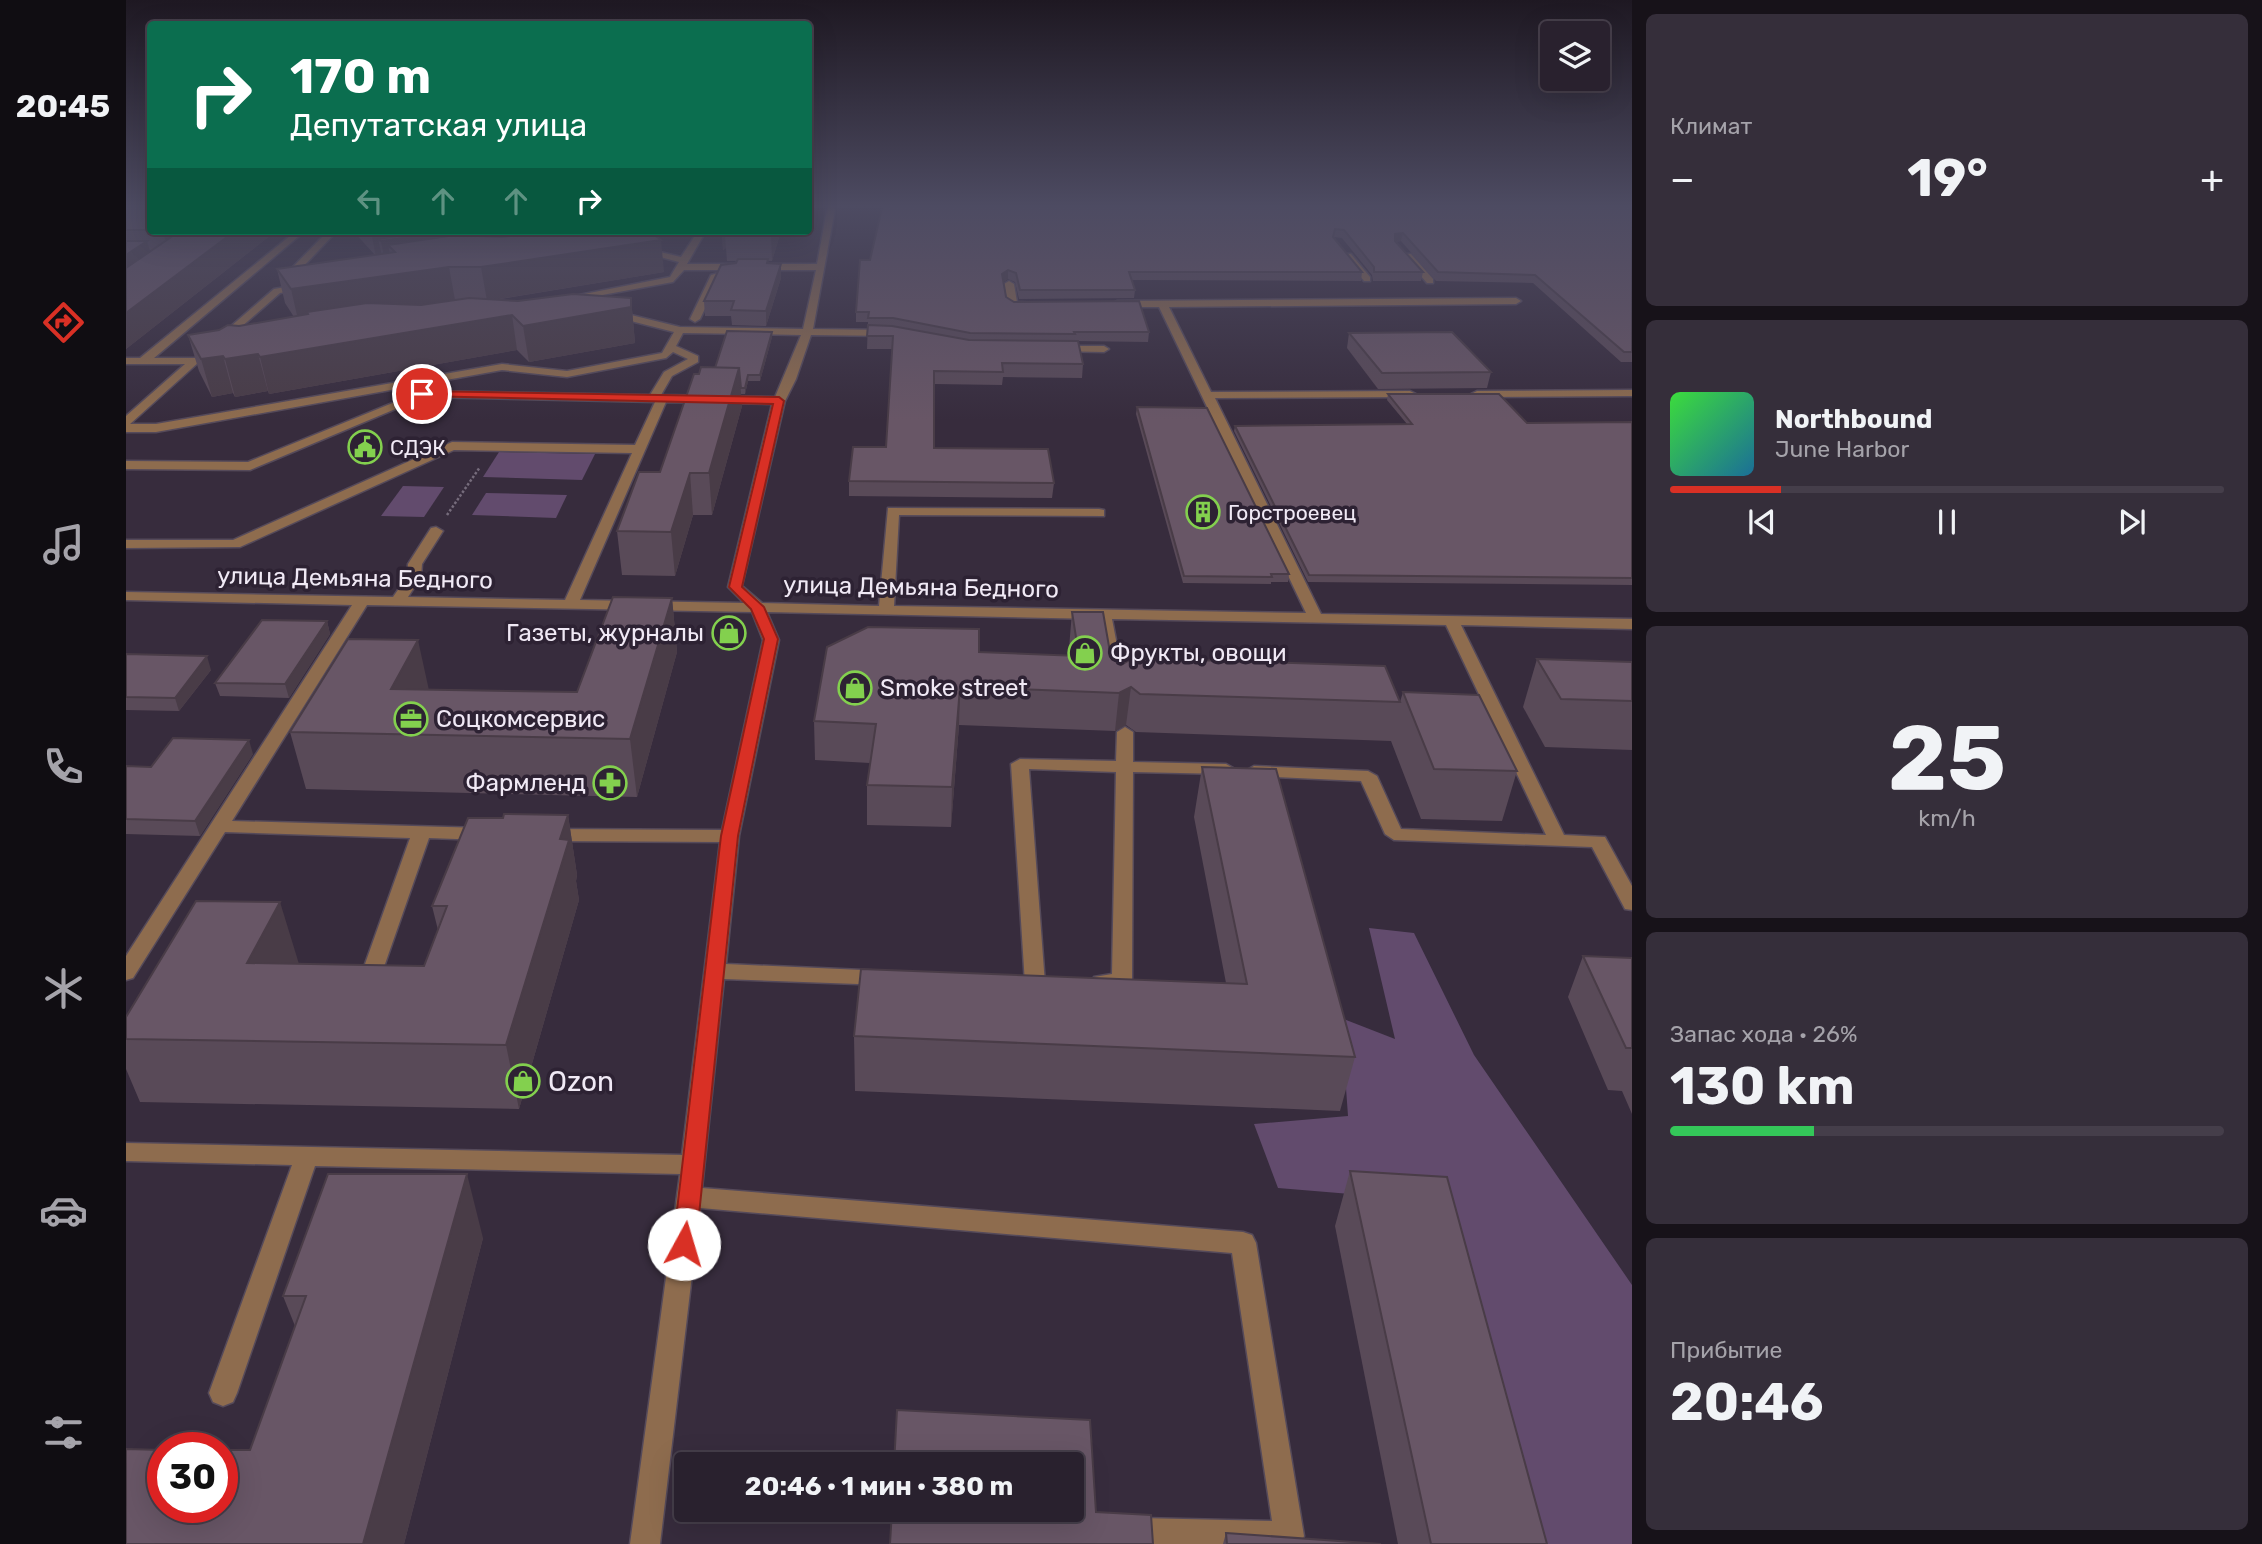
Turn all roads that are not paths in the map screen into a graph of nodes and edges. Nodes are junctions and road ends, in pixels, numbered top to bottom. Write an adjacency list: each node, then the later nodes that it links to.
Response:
1 (246, 276): 29 (street)
2 (289, 276): 12 (street)
3 (675, 276): 13 (street)
4 (716, 276): 18 (street)
5 (818, 276): 21 (street)
6 (1365, 276): 8 (street)
7 (1425, 276): 9 (street)
8 (1367, 279)
9 (1430, 281)
10 (1009, 284): 17 (street)
11 (316, 285): 12 (street)
12 (277, 291): 27 (street)
13 (556, 300)
14 (1516, 301): 16 (street)
15 (1108, 304): 16 (street)
16 (1163, 304): 33 (street)
17 (1041, 305)
18 (695, 318)
19 (598, 320): 20 (street)
20 (680, 330): 21 (street); 24 (street)
21 (807, 331): 22 (street); 35 (street)
22 (905, 336)
23 (244, 338): 27 (street)
24 (670, 347): 34 (street); 39 (street)
25 (1050, 349): 26 (street)
26 (1104, 349)
27 (207, 354): 29 (street); 37 (street)
28 (126, 361): 29 (street)
29 (143, 361)
30 (1629, 393): 32 (street)
31 (1425, 394): 33 (street)
32 (1466, 394)
33 (1207, 395): 52 (street)
34 (657, 399): 35 (street); 40 (street); 41 (street)
35 (779, 401): 49 (street)
36 (126, 403): 37 (street)
37 (147, 404): 38 (street)
38 (126, 422)
39 (126, 428)
40 (639, 449): 44 (street); 48 (street)
41 (126, 465)
42 (1099, 513): 50 (street)
43 (436, 531): 47 (street)
44 (126, 544)
45 (126, 596): 46 (street, улица Демьяна Бедного)
46 (361, 602): 47 (street, улица Демьяна Бедного); 58 (street)
47 (396, 603): 48 (street, улица Демьяна Бедного)
48 (570, 605): 49 (street, улица Демьяна Бедного)
49 (757, 607): 50 (street, улица Демьяна Бедного); 62 (street)
50 (886, 609): 51 (street, улица Демьяна Бедного)
51 (1103, 613): 52 (street, улица Демьяна Бедного); 55 (street)
52 (1316, 618): 53 (street, улица Демьяна Бедного)
53 (1451, 620): 54 (street, улица Демьяна Бедного); 63 (street)
54 (1632, 624)
55 (1118, 695)
56 (1125, 732): 57 (street)
57 (1126, 765): 63 (street); 69 (street); 72 (street)
58 (219, 827): 59 (street); 67 (street)
59 (421, 834): 60 (street); 65 (street)
60 (502, 834)
61 (529, 834): 62 (street)
62 (730, 836): 66 (street)
63 (1558, 841): 64 (street)
64 (1632, 904)
65 (375, 964)
66 (713, 971): 68 (street); 75 (street)
67 (126, 974)
68 (901, 979)
69 (1085, 982)
70 (1009, 983): 72 (street)
71 (1060, 983): 72 (street)
72 (1035, 984)
73 (126, 1152): 74 (street)
74 (306, 1158): 75 (street); 77 (street)
75 (693, 1165): 76 (street)
76 (689, 1197): 78 (street); 79 (street)
77 (223, 1393)
78 (1140, 1533)
79 (645, 1544)

